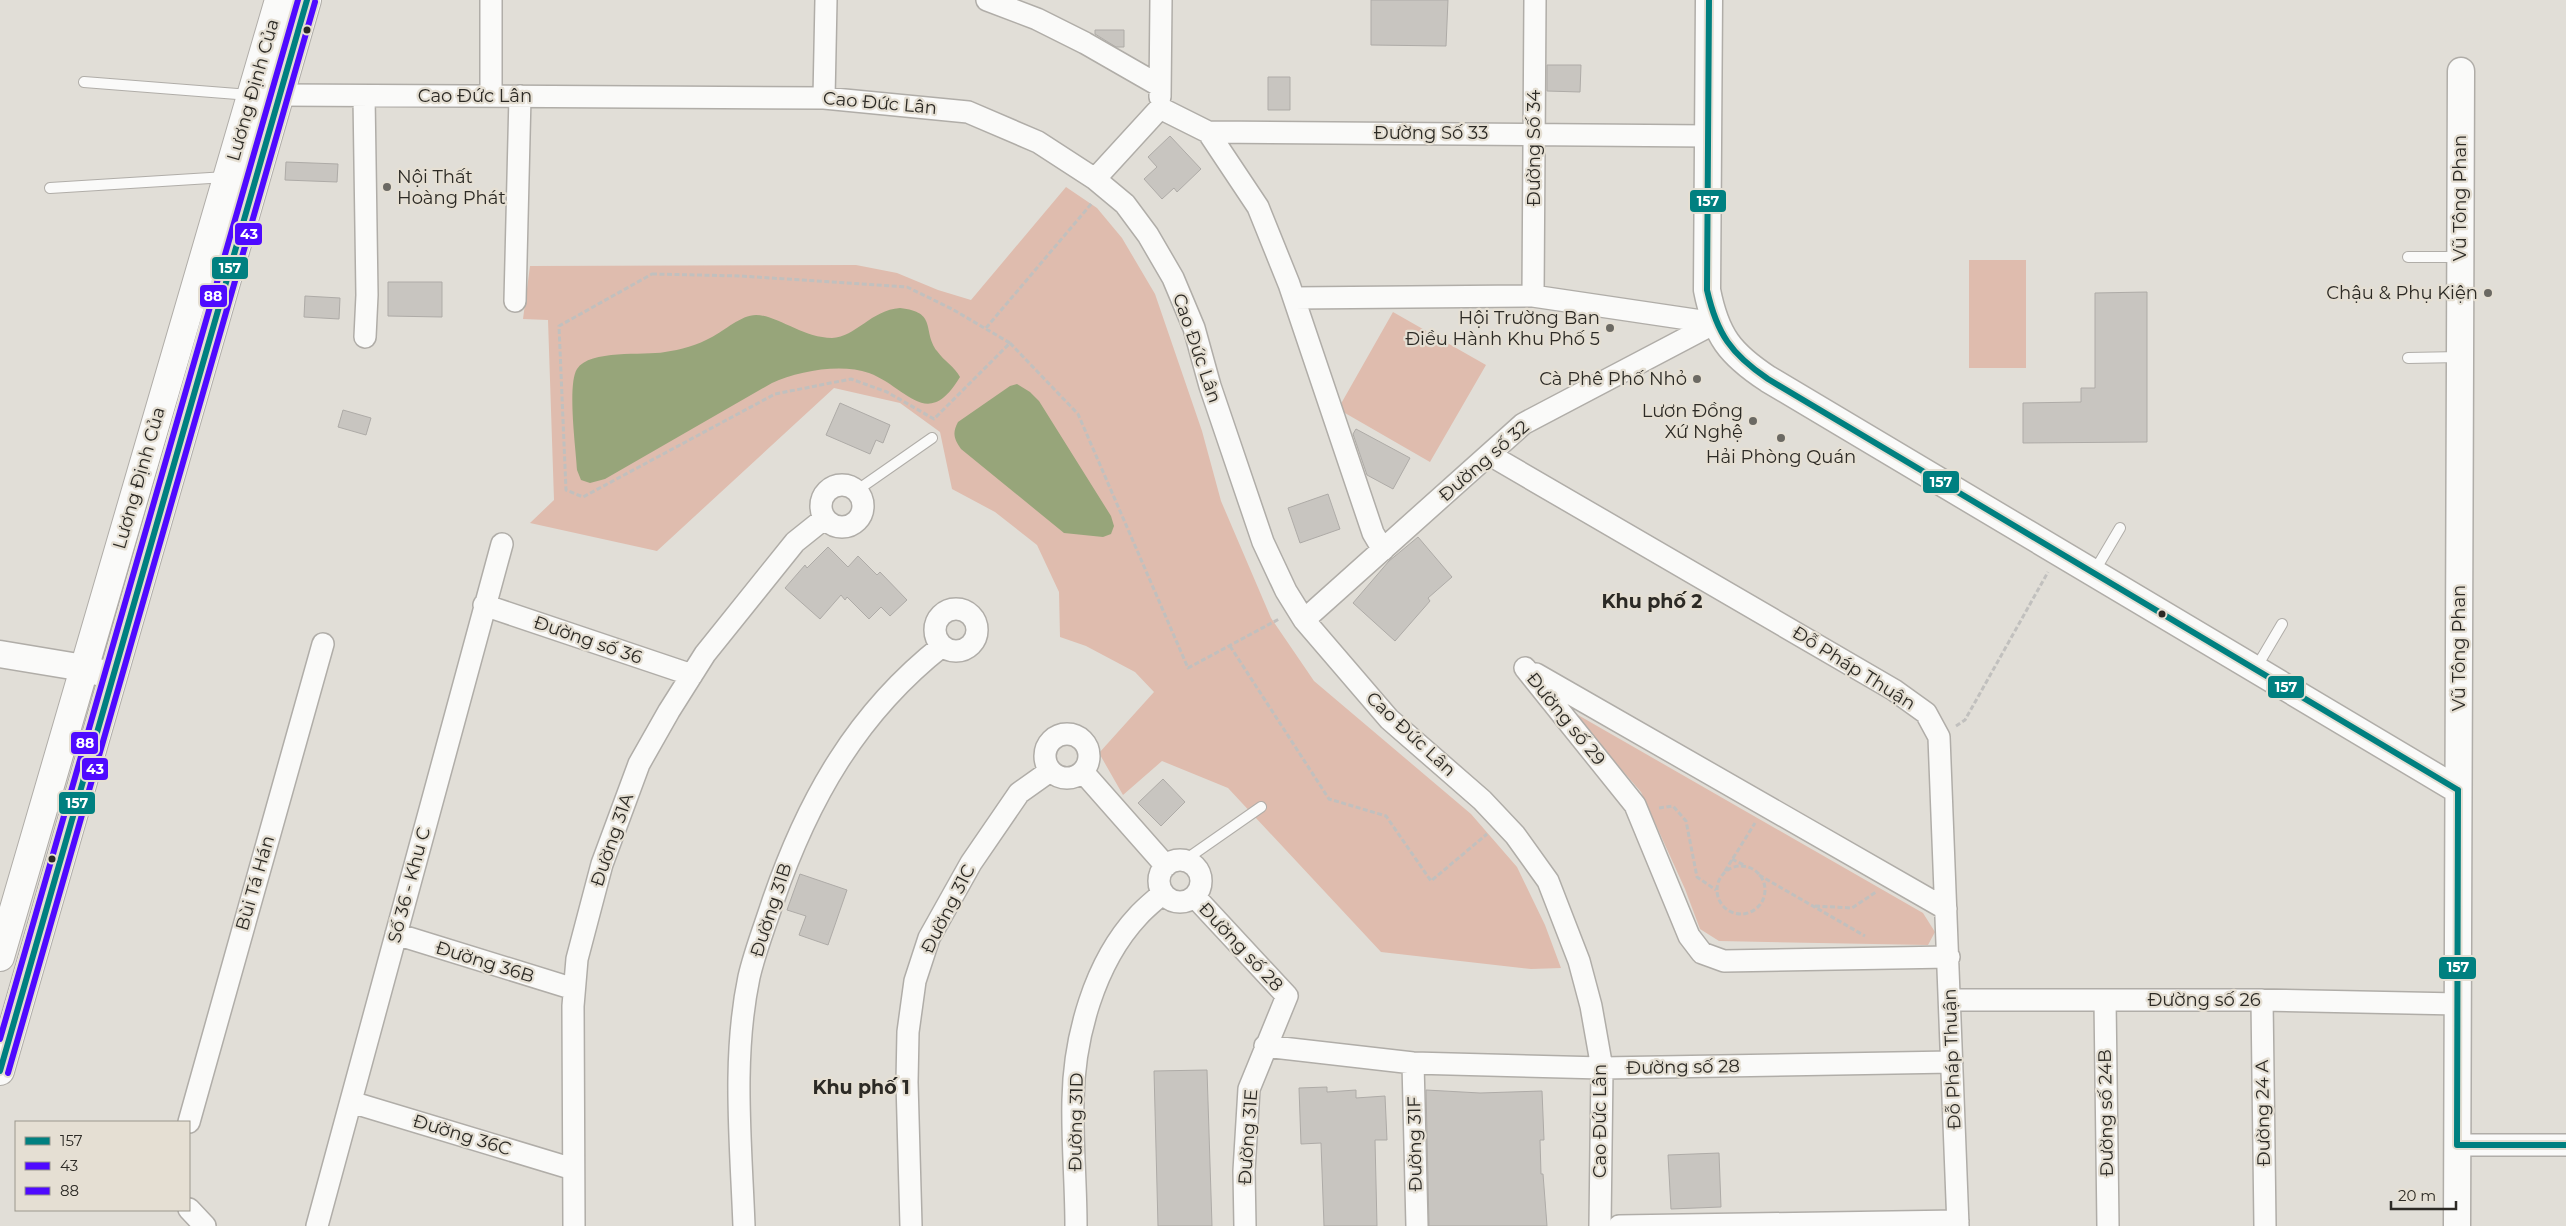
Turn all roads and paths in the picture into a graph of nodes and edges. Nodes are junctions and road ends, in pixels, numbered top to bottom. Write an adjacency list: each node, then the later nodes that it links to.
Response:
1 (279, 0): 13 (main road, Lương Định Của)
2 (307, 0): 14 (main road, Lương Định Của)
3 (491, 0): 16 (street)
4 (826, 0): 18 (street)
5 (987, 0): 6 (street)
6 (993, 0): 12 (street)
7 (1161, 0): 12 (street)
8 (1535, 0): 21 (street, Đường Số 34)
9 (1709, 0): 22 (street)
10 (2461, 71): 27 (street, Vũ Tông Phan)
11 (84, 82): 13 (lane)
12 (1160, 86): 19 (street)
13 (251, 95): 23 (main road, Lương Định Của)
14 (280, 95): 15 (street, Cao Đức Lân); 56 (main road, Lương Định Của)
15 (364, 96): 16 (street, Cao Đức Lân); 33 (street)
16 (490, 96): 17 (street, Cao Đức Lân)
17 (520, 96): 18 (street, Cao Đức Lân); 30 (street)
18 (824, 98): 24 (street, Cao Đức Lân)
19 (1160, 108): 20 (street, Đường Số 33); 24 (street)
20 (1208, 132): 21 (street, Đường Số 33); 29 (street)
21 (1534, 133): 22 (street, Đường Số 33); 28 (street, Đường Số 34)
22 (1708, 136): 31 (street)
23 (227, 177): 25 (lane); 53 (main road, Lương Định Của)
24 (1101, 184): 32 (path); 47 (street, Cao Đức Lân)
25 (50, 188)
26 (2408, 257): 27 (lane)
27 (2460, 257): 36 (street, Vũ Tông Phan)
28 (1533, 296): 29 (street); 31 (street)
29 (1294, 298): 43 (street)
30 (515, 301)
31 (1715, 323): 38 (street, Đường số 32); 44 (street)
32 (986, 328): 34 (path); 34 (path)
33 (365, 337)
34 (1010, 342): 51 (path)
35 (2408, 358): 36 (lane)
36 (2460, 358): 60 (street, Vũ Tông Phan)
37 (932, 438): 39 (lane)
38 (1490, 455): 43 (street, Đường số 32); 57 (street, Đỗ Pháp Thuận)
39 (856, 491): 40 (street); 40 (street)
40 (825, 518): 55 (street, Đường 31A)
41 (2120, 528): 45 (lane)
42 (502, 544): 46 (street, Số 36 - Khu C)
43 (1383, 550): 47 (street, Đường số 32)
44 (2060, 552): 45 (street); 57 (path)
45 (2094, 572): 54 (street)
46 (484, 605): 55 (street, Đường số 36); 76 (street, Số 36 - Khu C)
47 (1301, 615): 51 (path); 64 (street, Cao Đức Lân)
48 (2282, 624): 54 (lane)
49 (323, 644): 92 (street, Bùi Tá Hán)
50 (942, 646): 102 (street, Đường 31B)
51 (1230, 646): 64 (path)
52 (0, 654): 53 (street)
53 (84, 668): 56 (street); 78 (main road, Lương Định Của)
54 (2256, 668): 60 (street)
55 (692, 675): 80 (street, Đường 31A)
56 (112, 676): 90 (main road, Lương Định Của)
57 (1939, 737): 75 (street, Đỗ Pháp Thuận)
58 (1050, 771): 59 (street); 59 (street); 103 (street, Đường 31C)
59 (1082, 772): 66 (street)
60 (2458, 790): 85 (street, Vũ Tông Phan)
61 (1766, 806): 63 (street, Đường số 29); 65 (path); 70 (street, Đường số 29)
62 (1261, 807): 66 (lane)
63 (1638, 812): 71 (path); 79 (street, Đường số 29)
64 (1502, 821): 89 (street, Cao Đức Lân)
65 (1732, 858): 67 (path); 68 (path)
66 (1175, 863): 72 (street); 73 (street)
67 (1747, 867): 68 (path); 69 (path)
68 (1722, 875): 71 (path)
69 (1759, 875): 71 (path); 74 (path)
70 (1890, 876): 74 (path); 75 (street, Đường số 29)
71 (1716, 890)
72 (1163, 893): 73 (street); 104 (street, Đường 31D)
73 (1195, 897): 81 (street, Đường số 28)
74 (1814, 906): 77 (path)
75 (1946, 909): 79 (street, Đỗ Pháp Thuận)
76 (396, 934): 80 (street, Đường 36B); 91 (street, Số 36 - Khu C)
77 (1870, 939)
78 (0, 957)
79 (1949, 957): 82 (street, Đỗ Pháp Thuận)
80 (574, 989): 95 (street, Đường 31A)
81 (1288, 996): 86 (street, Đường 31E)
82 (1950, 1000): 83 (street, Đường số 26); 87 (street, Đỗ Pháp Thuận)
83 (2105, 1000): 84 (street, Đường số 26); 109 (street, Đường số 24B)
84 (2262, 1000): 85 (street, Đường số 26); 110 (street, Đường 24 A)
85 (2458, 1004): 93 (street, Vũ Tông Phan)
86 (1266, 1046): 88 (street, Đường số 28); 105 (street, Đường 31E)
87 (1952, 1062): 89 (street, Đường số 28); 97 (street, Đỗ Pháp Thuận)
88 (1413, 1063): 89 (street, Đường số 28); 106 (street, Đường 31F)
89 (1602, 1068): 107 (street, Cao Đức Lân)
90 (0, 1071)
91 (351, 1102): 95 (street, Đường 36C); 100 (street, Số 36 - Khu C)
92 (189, 1121)
93 (2457, 1145): 94 (street); 111 (street, Vũ Tông Phan)
94 (2566, 1145)
95 (573, 1169): 101 (street, Đường 31A)
96 (190, 1210): 99 (street)
97 (1958, 1224): 98 (street)
98 (1780, 1225): 108 (street)
99 (204, 1226)
100 (317, 1226)
101 (574, 1226)
102 (744, 1226)
103 (911, 1226)
104 (1076, 1226)
105 (1245, 1226)
106 (1417, 1226)
107 (1600, 1226)
108 (1619, 1226)
109 (2108, 1226)
110 (2264, 1226)
111 (2457, 1226)

